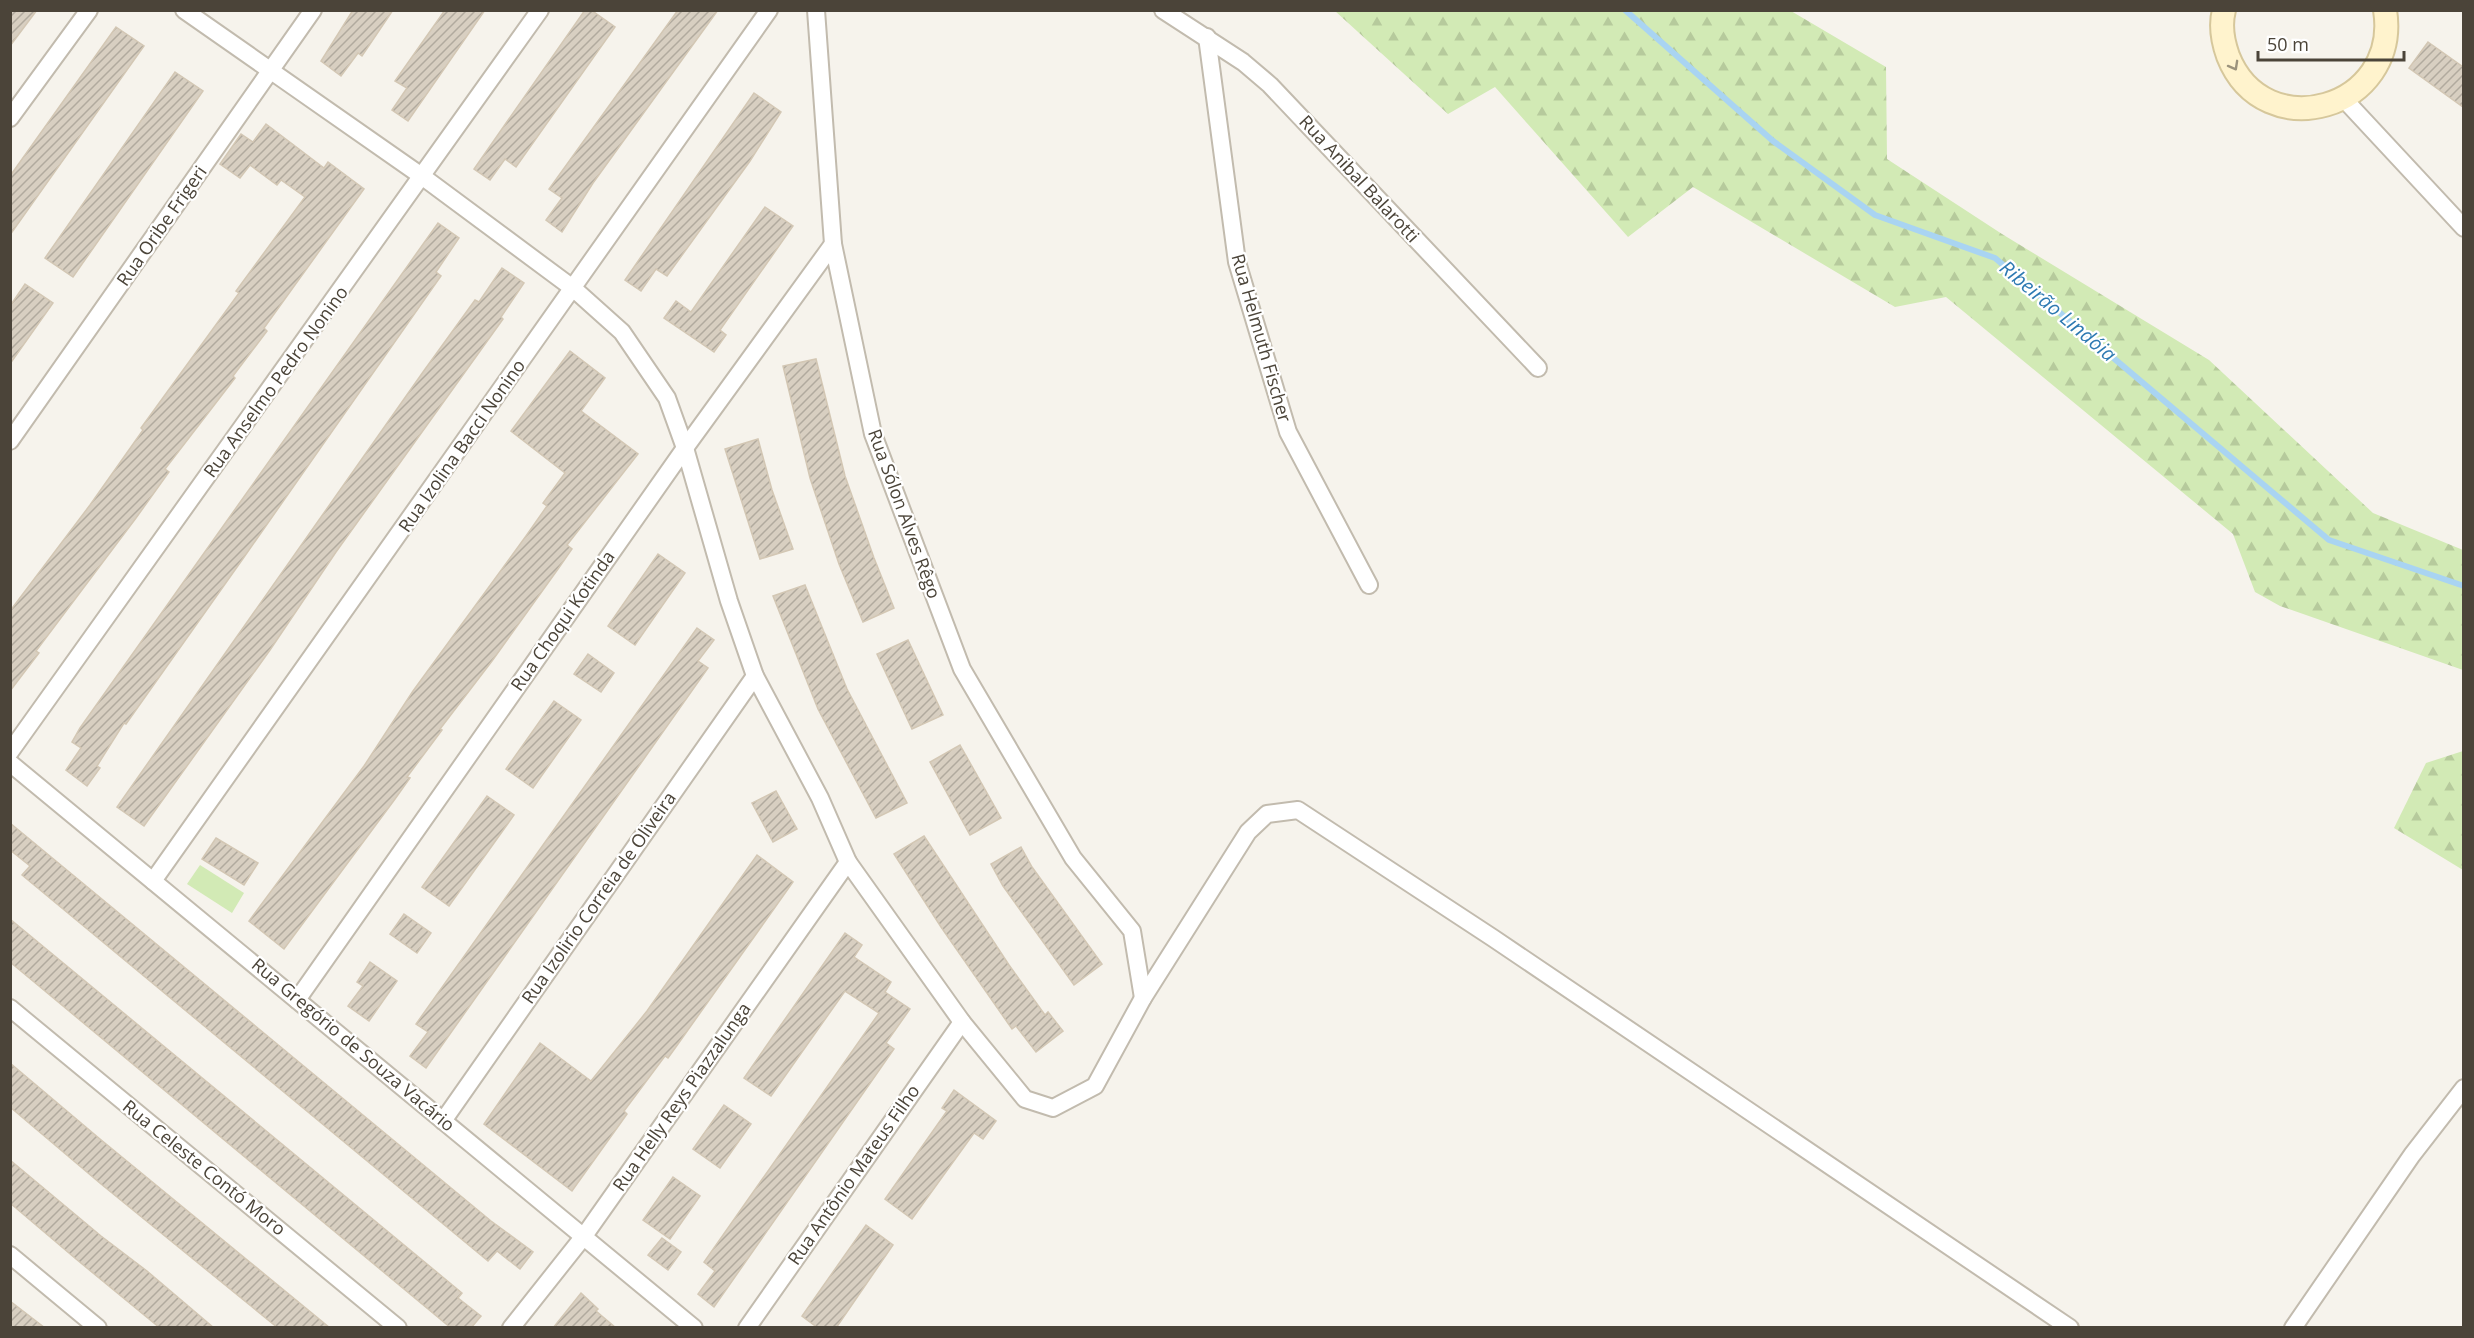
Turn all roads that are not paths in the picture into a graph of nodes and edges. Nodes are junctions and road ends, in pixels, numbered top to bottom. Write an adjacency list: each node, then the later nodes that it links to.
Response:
1 (88, 10): 13 (street)
2 (184, 10): 11 (street)
3 (313, 10): 11 (street, Rua Oribe Frigeri)
4 (540, 10): 14 (street, Rua Anselmo Pedro Nonino)
5 (769, 10): 17 (street, Rua Izolina Bacci Nonino)
6 (816, 10): 16 (street, Rua Sólon Alves Rêgo)
7 (1163, 10): 10 (street, Rua Anibal Balarotti)
8 (2224, 10): 12 (street, one-way to 12)
9 (2385, 10): 12 (street)
10 (1207, 37): 18 (street, Rua Anibal Balarotti); 21 (street, Rua Helmuth Fischer)
11 (270, 72): 14 (street); 19 (street, Rua Oribe Frigeri)
12 (2343, 98): 15 (street)
13 (10, 118)
14 (423, 177): 17 (street); 23 (street, Rua Anselmo Pedro Nonino)
15 (2463, 228)
16 (833, 244): 20 (street, Rua Choqui Kotinda); 27 (street, Rua Sólon Alves Rêgo)
17 (573, 289): 20 (street); 26 (street, Rua Izolina Bacci Nonino)
18 (1538, 368)
19 (10, 441)
20 (685, 448): 22 (street); 28 (street, Rua Choqui Kotinda)
21 (1369, 585)
22 (755, 676): 25 (street); 32 (street, Rua Izolirio Correia de Oliveira)
23 (10, 753)
24 (10, 764): 26 (street, Rua Gregório de Souza Vacário)
25 (848, 862): 30 (street); 33 (street, Rua Helly Reys Piazzalunga)
26 (153, 881): 28 (street, Rua Gregório de Souza Vacário)
27 (1143, 998): 30 (street); 40 (street)
28 (297, 1000): 32 (street, Rua Gregório de Souza Vacário)
29 (10, 1008): 36 (street, Rua Celeste Contó Moro)
30 (962, 1022): 39 (street, Rua Antônio Mateus Filho)
31 (2463, 1088): 41 (street)
32 (444, 1121): 33 (street, Rua Gregório de Souza Vacário)
33 (584, 1236): 37 (street, Rua Helly Reys Piazzalunga); 38 (street, Rua Gregório de Souza Vacário)
34 (10, 1255): 35 (street)
35 (98, 1328)
36 (398, 1328)
37 (511, 1328)
38 (694, 1328)
39 (747, 1328)
40 (2070, 1328)
41 (2293, 1328)

